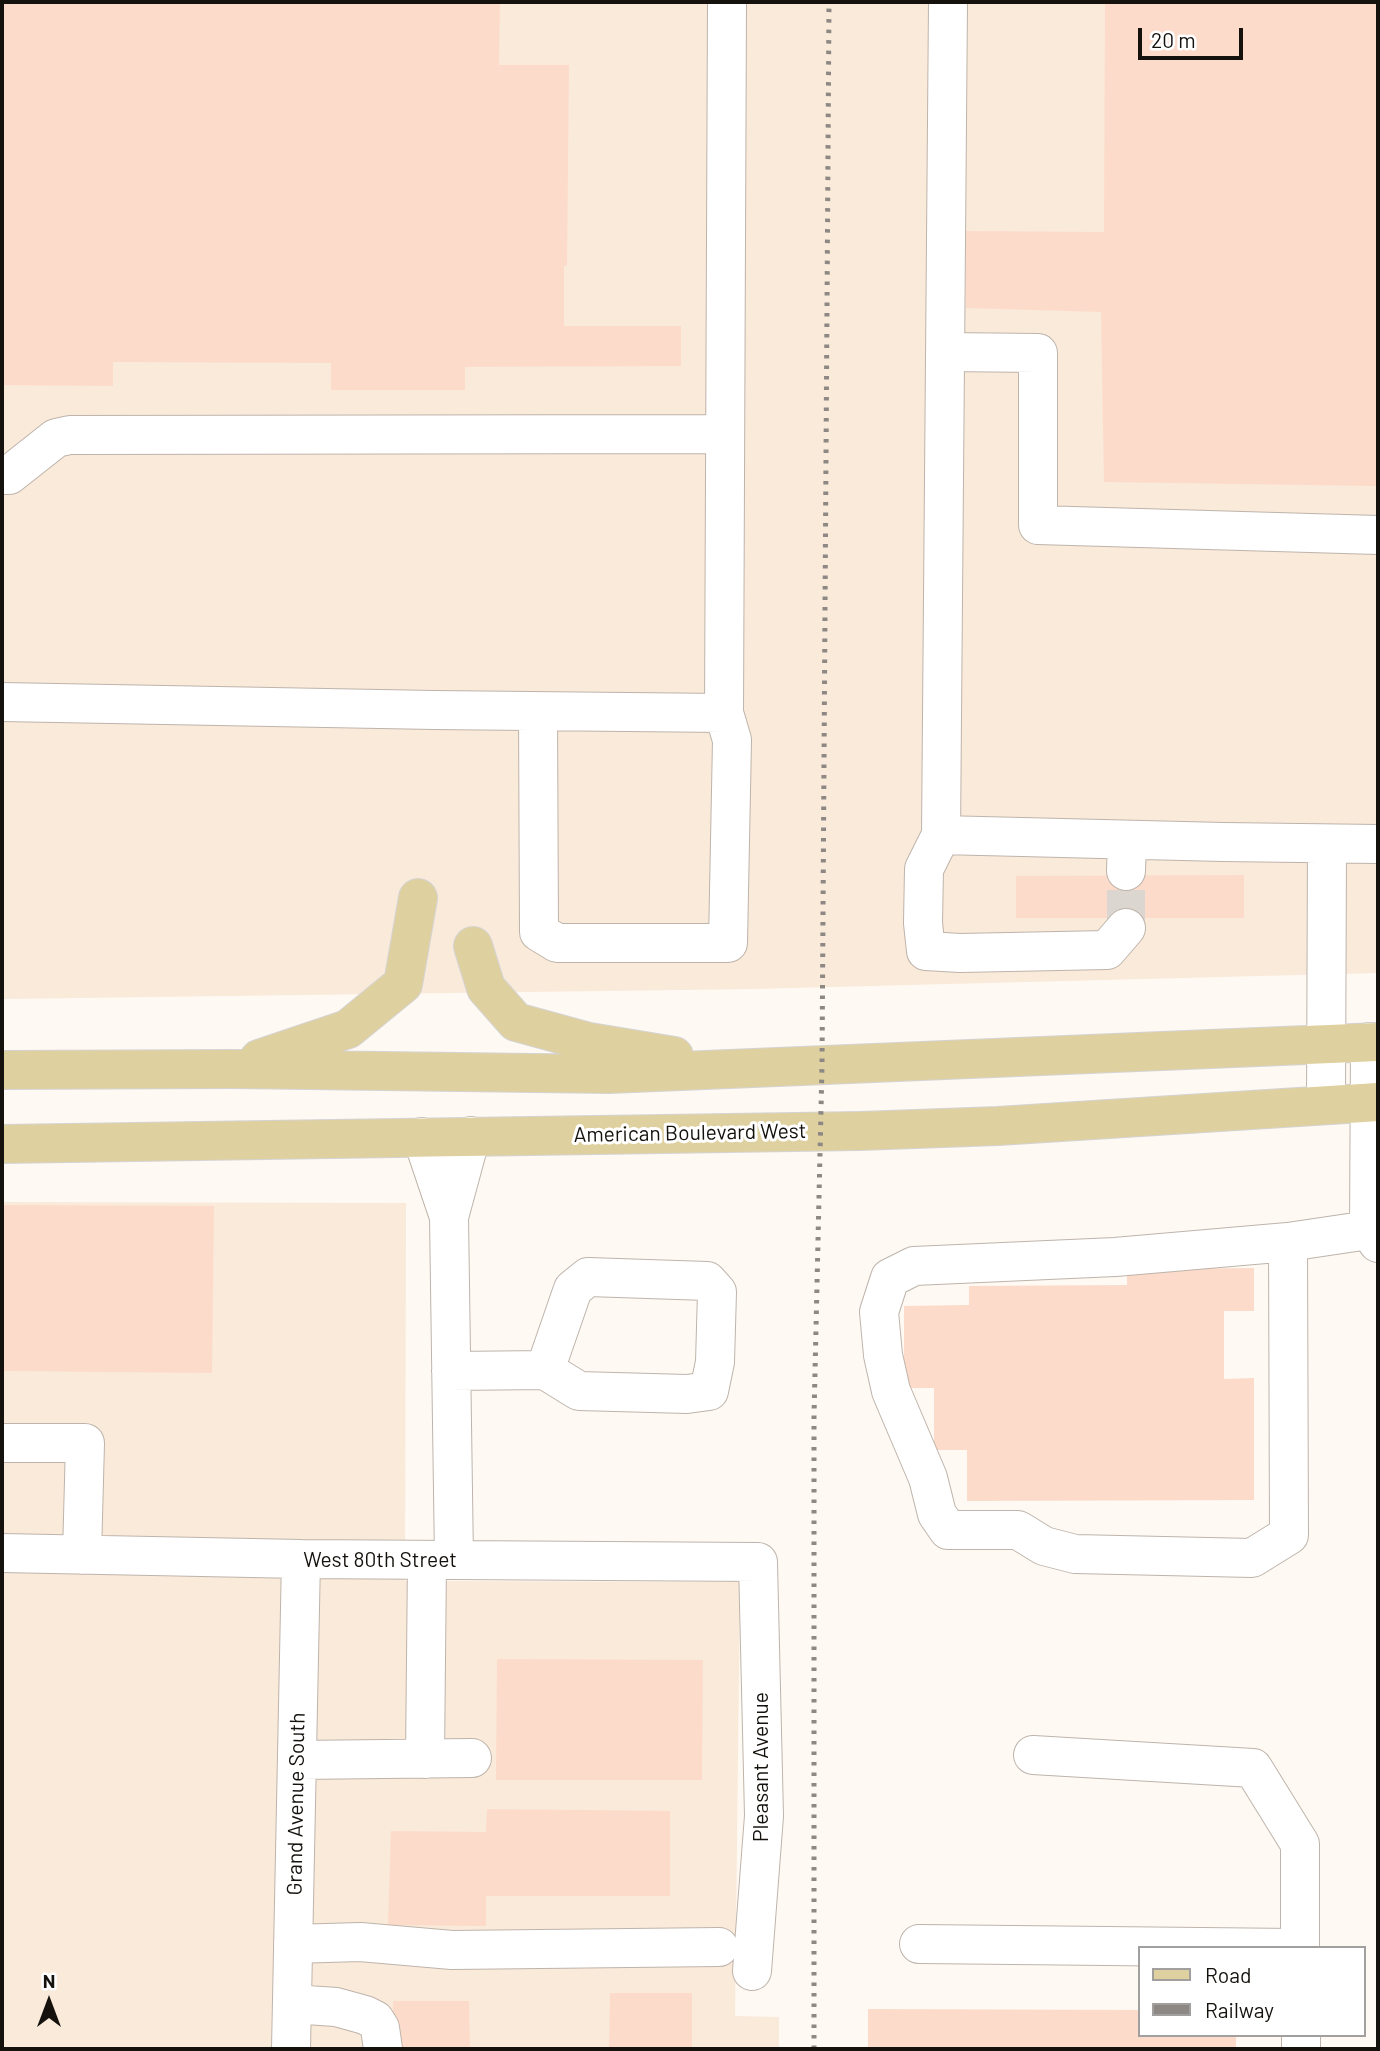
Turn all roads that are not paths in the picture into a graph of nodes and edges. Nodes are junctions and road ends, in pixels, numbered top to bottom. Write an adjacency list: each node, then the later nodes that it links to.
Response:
1 (727, 2): 4 (street)
2 (948, 2): 3 (street)
3 (945, 352): 6 (street); 10 (street)
4 (725, 434): 5 (street); 9 (street)
5 (2, 475)
6 (1378, 535)
7 (2, 702): 8 (street)
8 (538, 712): 9 (street); 9 (street)
9 (724, 713)
10 (941, 835): 11 (street); 14 (street)
11 (1328, 844): 12 (street); 17 (street)
12 (1378, 844)
13 (418, 898): 18 (main road)
14 (1126, 928)
15 (473, 946): 19 (main road)
16 (1374, 1042): 17 (main road); 21 (street)
17 (1327, 1044): 19 (main road); 22 (street)
18 (231, 1069): 19 (main road); 20 (main road)
19 (755, 1069)
20 (2, 1070)
21 (1374, 1102): 22 (main road, American Boulevard West); 27 (street)
22 (1326, 1105): 23 (main road, American Boulevard West)
23 (471, 1136): 24 (main road, American Boulevard West); 26 (street)
24 (422, 1137): 25 (main road, American Boulevard West); 26 (street)
25 (2, 1144)
26 (449, 1217): 30 (street)
27 (1373, 1237): 28 (street)
28 (1288, 1242): 28 (street)
29 (545, 1370): 29 (street); 30 (street)
30 (451, 1371): 35 (street)
31 (2, 1443): 33 (street)
32 (2, 1553): 33 (street, West 80th Street)
33 (82, 1555): 34 (street, West 80th Street)
34 (301, 1559): 35 (street, West 80th Street); 40 (street, Grand Avenue South)
35 (441, 1560): 36 (street, West 80th Street); 39 (street)
36 (758, 1562): 46 (street, Pleasant Avenue)
37 (1033, 1755): 44 (street)
38 (472, 1758): 39 (street)
39 (425, 1759): 40 (street)
40 (297, 1760): 41 (street, Grand Avenue South)
41 (293, 1944): 45 (street); 47 (street, Grand Avenue South)
42 (919, 1944): 43 (street)
43 (1138, 1946)
44 (1300, 1946)
45 (719, 1947)
46 (752, 1971)
47 (292, 2004): 48 (street, Grand Avenue South); 49 (street)
48 (291, 2049)
49 (383, 2049)

